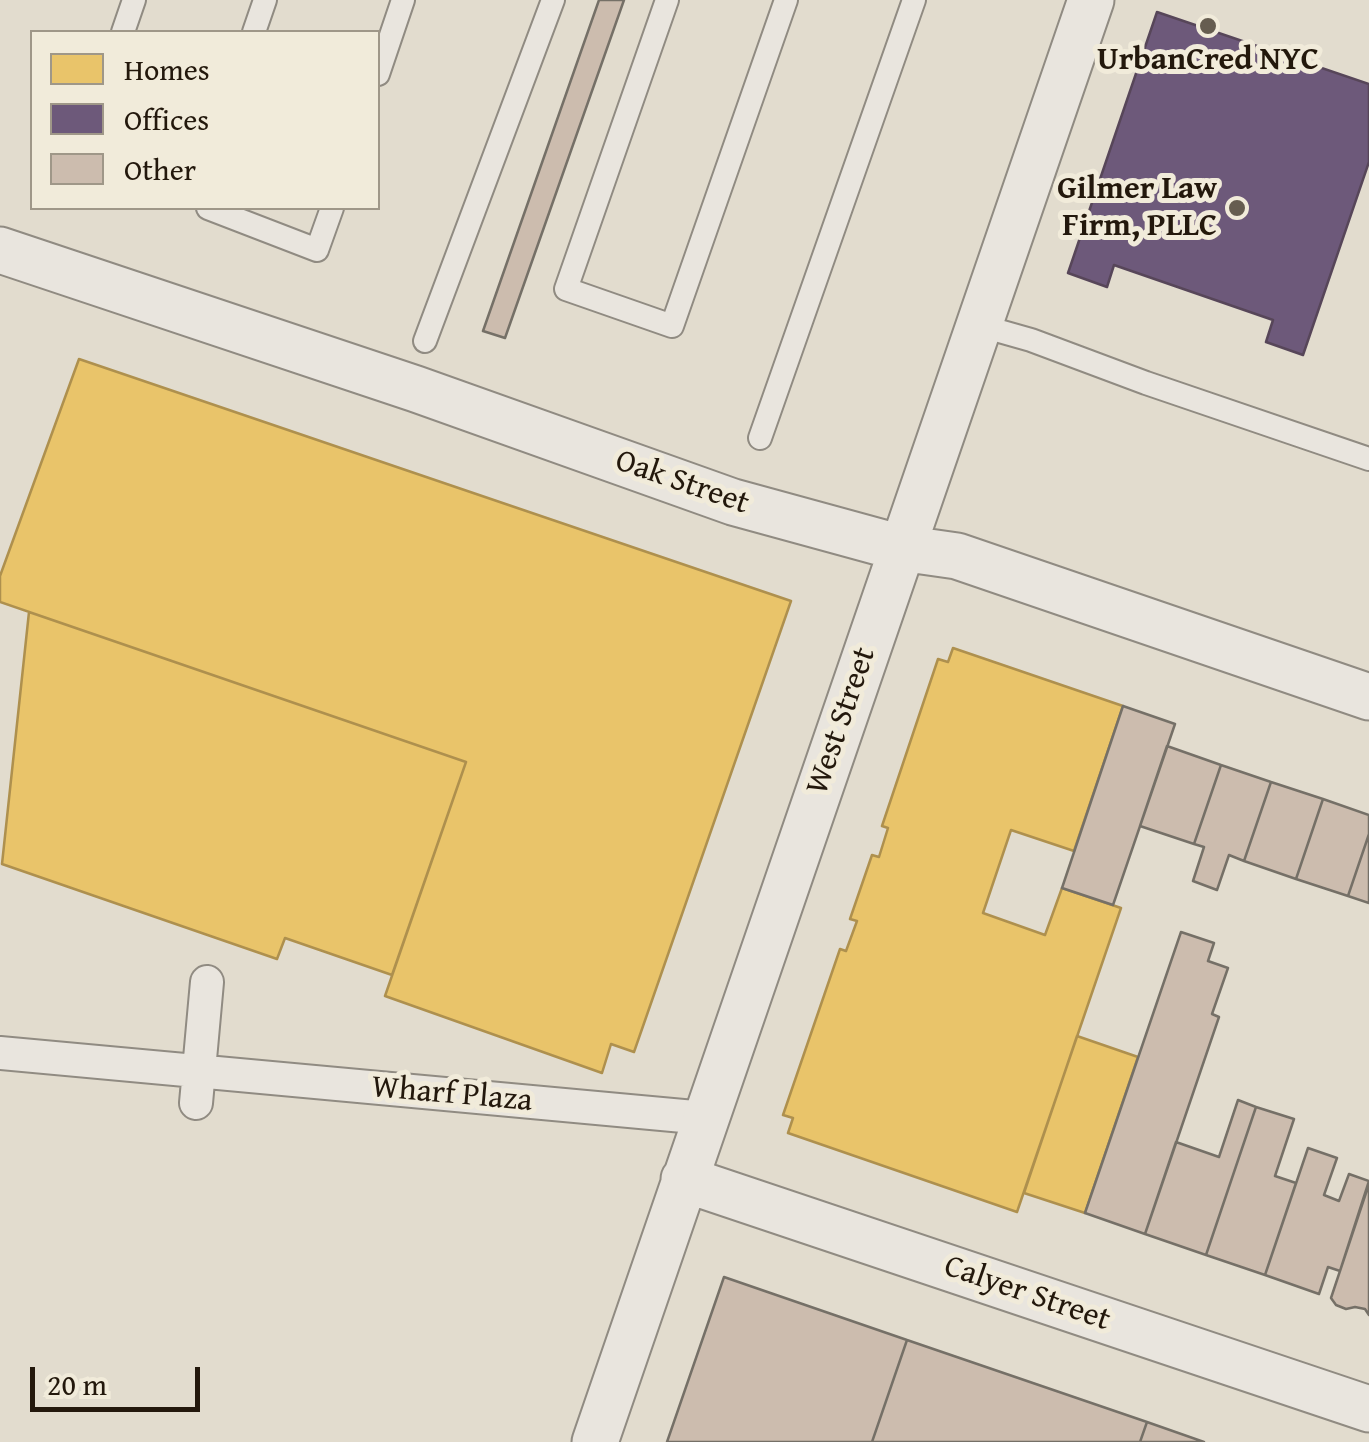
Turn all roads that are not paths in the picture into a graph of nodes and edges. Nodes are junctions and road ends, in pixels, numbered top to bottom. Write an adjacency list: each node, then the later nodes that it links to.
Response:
1 (134, 0): 9 (lane)
2 (265, 0): 10 (lane)
3 (403, 0): 11 (lane)
4 (554, 0): 16 (lane)
5 (667, 0): 6 (lane)
6 (786, 0)
7 (914, 0): 17 (lane)
8 (1091, 0): 15 (street, West Street)
9 (124, 30)
10 (255, 30)
11 (380, 68)
12 (213, 210): 13 (lane)
13 (331, 210)
14 (0, 250): 19 (street, Oak Street)
15 (978, 325): 18 (lane); 19 (street, West Street)
16 (425, 341)
17 (760, 438)
18 (1369, 459)
19 (901, 548): 20 (street, Oak Street); 24 (street, West Street)
20 (1369, 697)
21 (207, 982): 23 (street)
22 (0, 1054): 23 (street, Wharf Plaza)
23 (197, 1087): 24 (street, Wharf Plaza)
24 (705, 1118): 25 (street, West Street)
25 (684, 1179): 26 (street, Calyer Street); 27 (street, West Street)
26 (1369, 1409)
27 (595, 1442)

